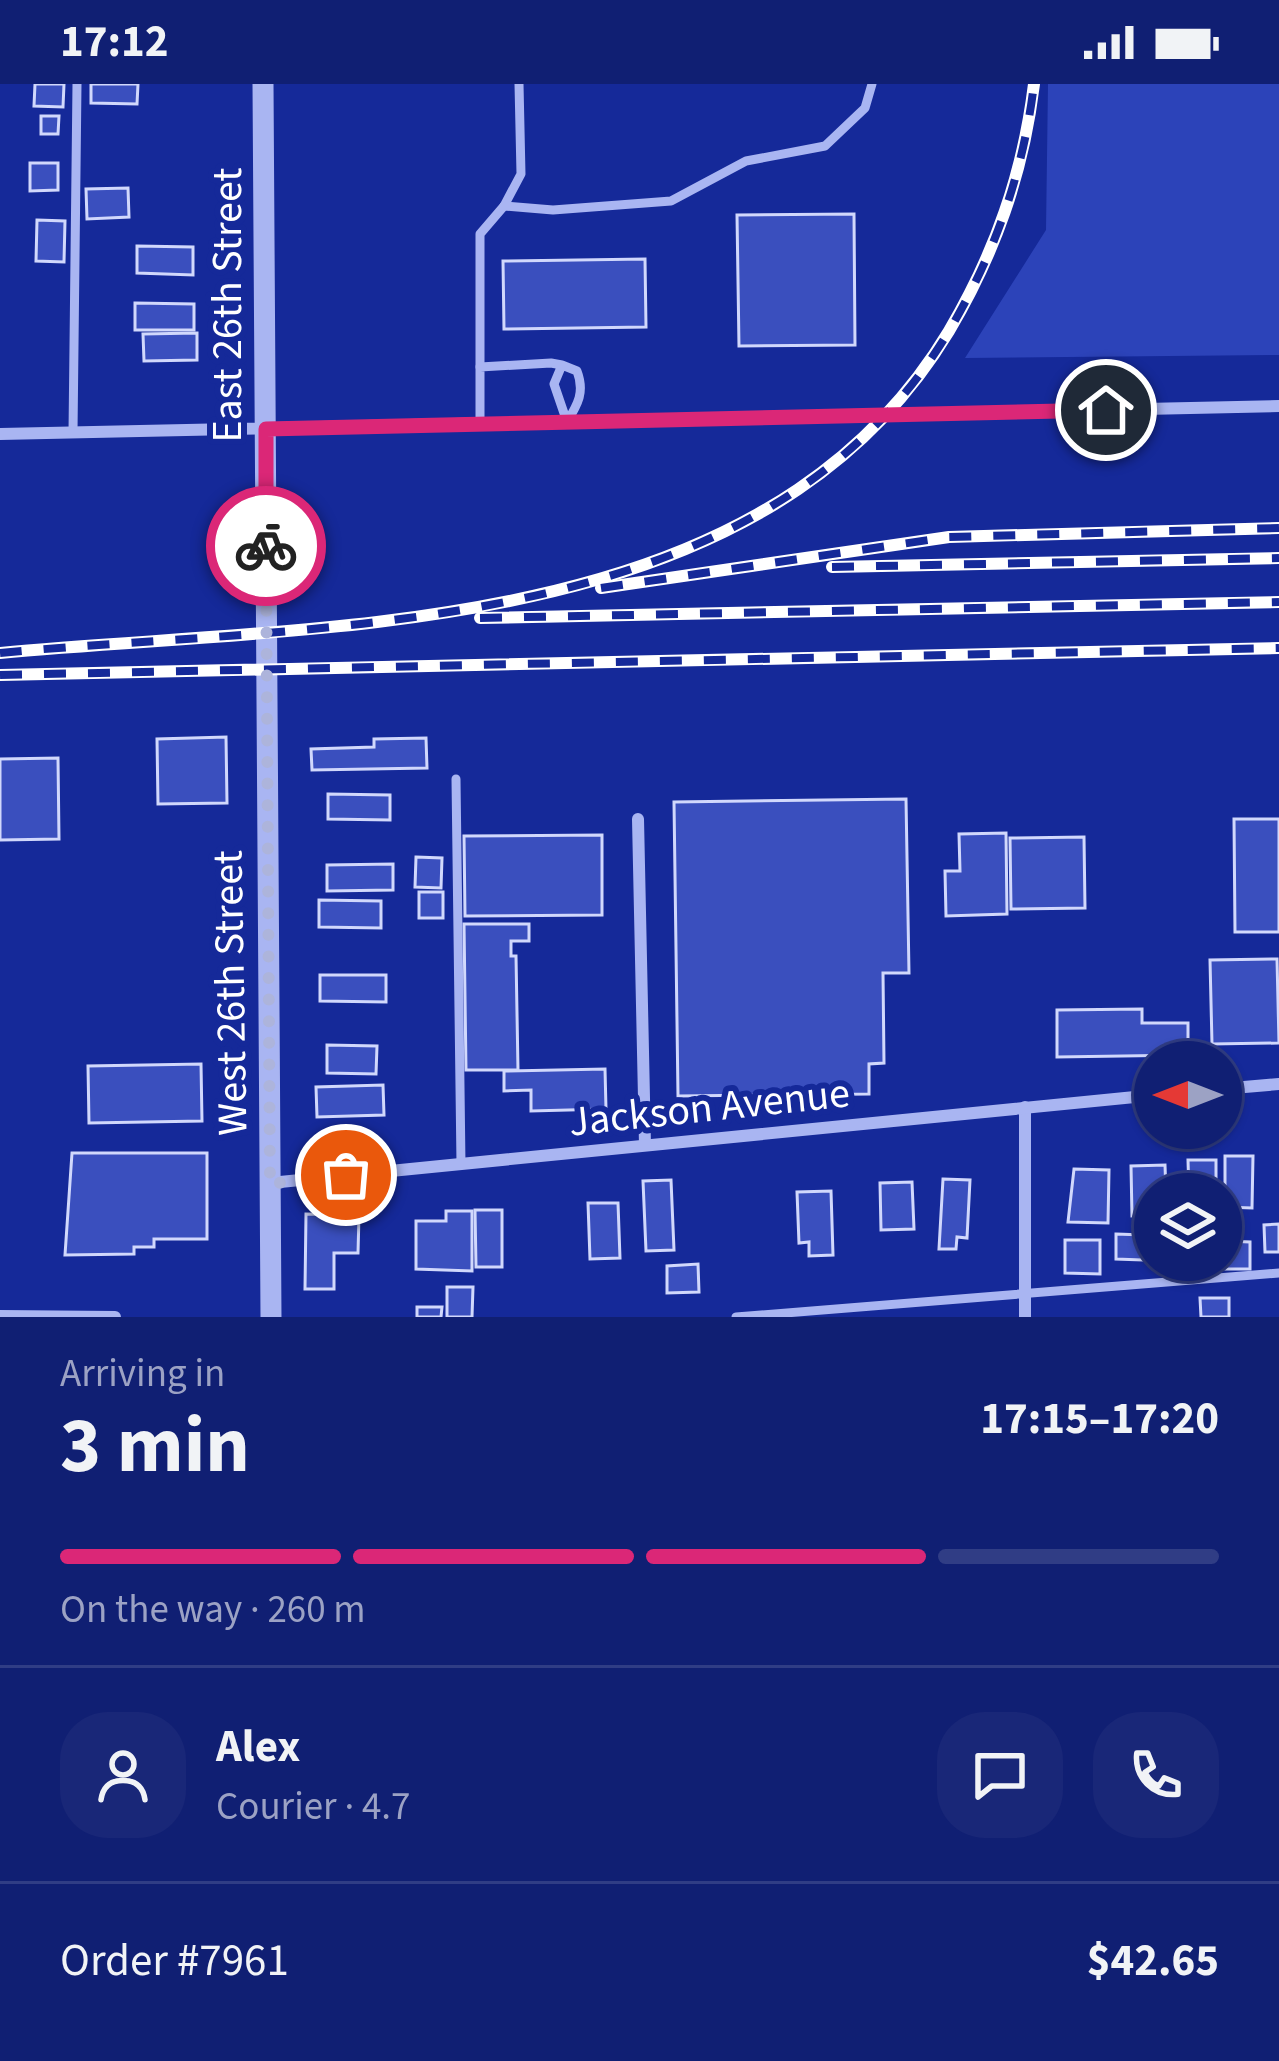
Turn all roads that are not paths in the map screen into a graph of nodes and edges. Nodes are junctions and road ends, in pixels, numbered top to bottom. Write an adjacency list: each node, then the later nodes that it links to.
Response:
1 (77, 84): 12 (lane)
2 (263, 84): 11 (street, East 26th Street)
3 (519, 84): 5 (lane)
4 (872, 84): 5 (lane)
5 (504, 206): 7 (lane)
6 (562, 365): 7 (lane); 9 (lane); 9 (lane)
7 (480, 367): 10 (lane)
8 (1279, 406): 9 (street)
9 (567, 422): 10 (street)
10 (480, 424): 11 (street)
11 (266, 429): 12 (street); 14 (street, East 26th Street)
12 (73, 432): 13 (street)
13 (0, 434)
14 (265, 669): 23 (street, West 26th Street)
15 (456, 779): 22 (lane)
16 (638, 819): 21 (street)
17 (1279, 1084): 18 (street)
18 (1242, 1087)
19 (1134, 1097): 20 (street, Jackson Avenue)
20 (1024, 1107): 21 (street, Jackson Avenue); 25 (street)
21 (645, 1145): 22 (street, Jackson Avenue)
22 (461, 1164): 23 (street, Jackson Avenue)
23 (270, 1184): 28 (street, West 26th Street)
24 (1279, 1273): 25 (lane)
25 (1025, 1293): 29 (lane); 30 (street)
26 (0, 1316): 27 (street)
27 (115, 1317)
28 (271, 1317)
29 (736, 1317)
30 (1025, 1317)

